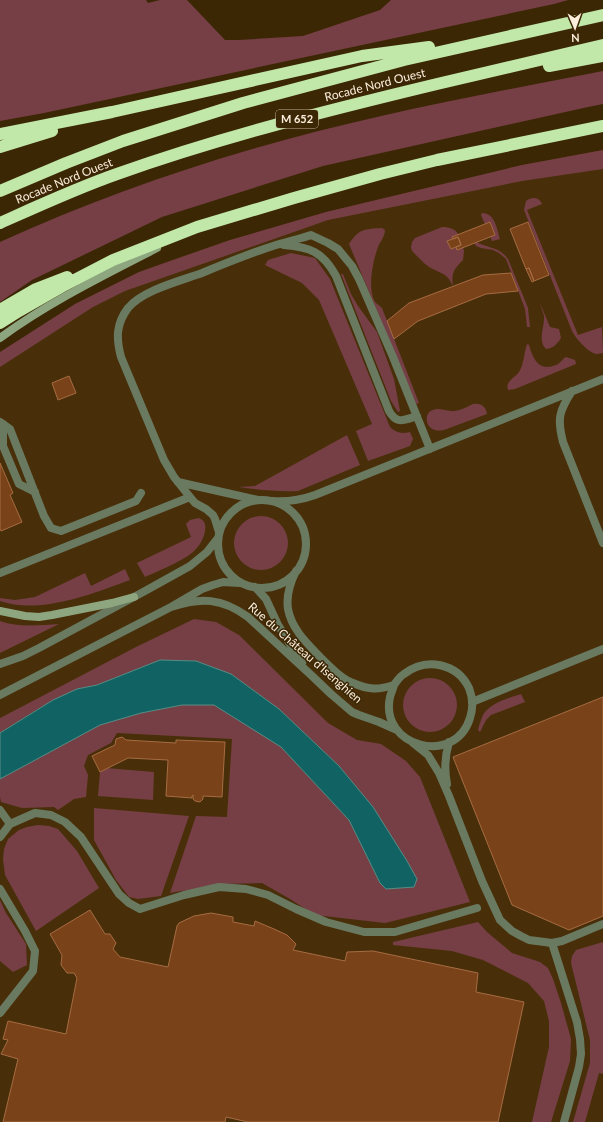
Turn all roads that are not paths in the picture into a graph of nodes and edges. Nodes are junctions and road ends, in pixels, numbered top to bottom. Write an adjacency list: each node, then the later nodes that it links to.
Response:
1 (603, 15): 2 (highway, Rocade Nord Ouest / M 652)
2 (489, 41): 6 (highway); 10 (highway, Rocade Nord Ouest / M 652)
3 (603, 45): 5 (highway, Rocade Nord Ouest / M 652)
4 (603, 56): 5 (highway)
5 (390, 95): 11 (highway, Rocade Nord Ouest / M 652)
6 (112, 112): 8 (highway); 9 (highway)
7 (602, 127): 12 (highway)
8 (0, 134)
9 (0, 147)
10 (0, 191)
11 (0, 223)
12 (197, 228): 14 (highway); 17 (street)
13 (277, 245): 20 (street); 20 (street); 23 (street)
14 (113, 260): 15 (highway); 16 (highway)
15 (0, 310)
16 (0, 323)
17 (0, 338)
18 (603, 378): 19 (street)
19 (572, 390): 22 (street); 30 (street)
20 (417, 416): 22 (street)
21 (1, 423): 24 (street); 24 (street)
22 (430, 449): 28 (street)
23 (178, 482): 26 (street); 27 (street)
24 (35, 492): 25 (street)
25 (141, 493)
26 (190, 497): 29 (street); 32 (street)
27 (258, 500): 28 (street); 29 (street)
28 (272, 501): 31 (street)
29 (218, 535): 33 (street); 35 (street)
30 (603, 543)
31 (296, 571): 34 (street); 41 (street)
32 (0, 573)
33 (243, 583): 34 (street); 36 (street, Rue du Château d'Isenghien)
34 (255, 587): 40 (street)
35 (134, 597): 37 (street); 39 (street)
36 (171, 607): 40 (street, Rue du Château d'Isenghien); 42 (street, Rue du Château d'Isenghien)
37 (0, 611)
38 (603, 650): 43 (street)
39 (0, 664)
40 (310, 674): 44 (street, Rue du Château d'Isenghien)
41 (394, 685): 43 (street); 44 (street)
42 (0, 695)
43 (472, 702): 45 (street)
44 (398, 731): 46 (street)
45 (449, 742): 46 (street); 47 (street)
46 (413, 743): 47 (street)
47 (449, 796): 54 (street)
48 (0, 810): 49 (street)
49 (10, 824): 50 (street); 52 (street)
50 (0, 837)
51 (0, 888): 55 (street)
52 (477, 908)
53 (603, 924): 54 (street)
54 (552, 943): 56 (street)
55 (0, 1014)
56 (564, 1122)

